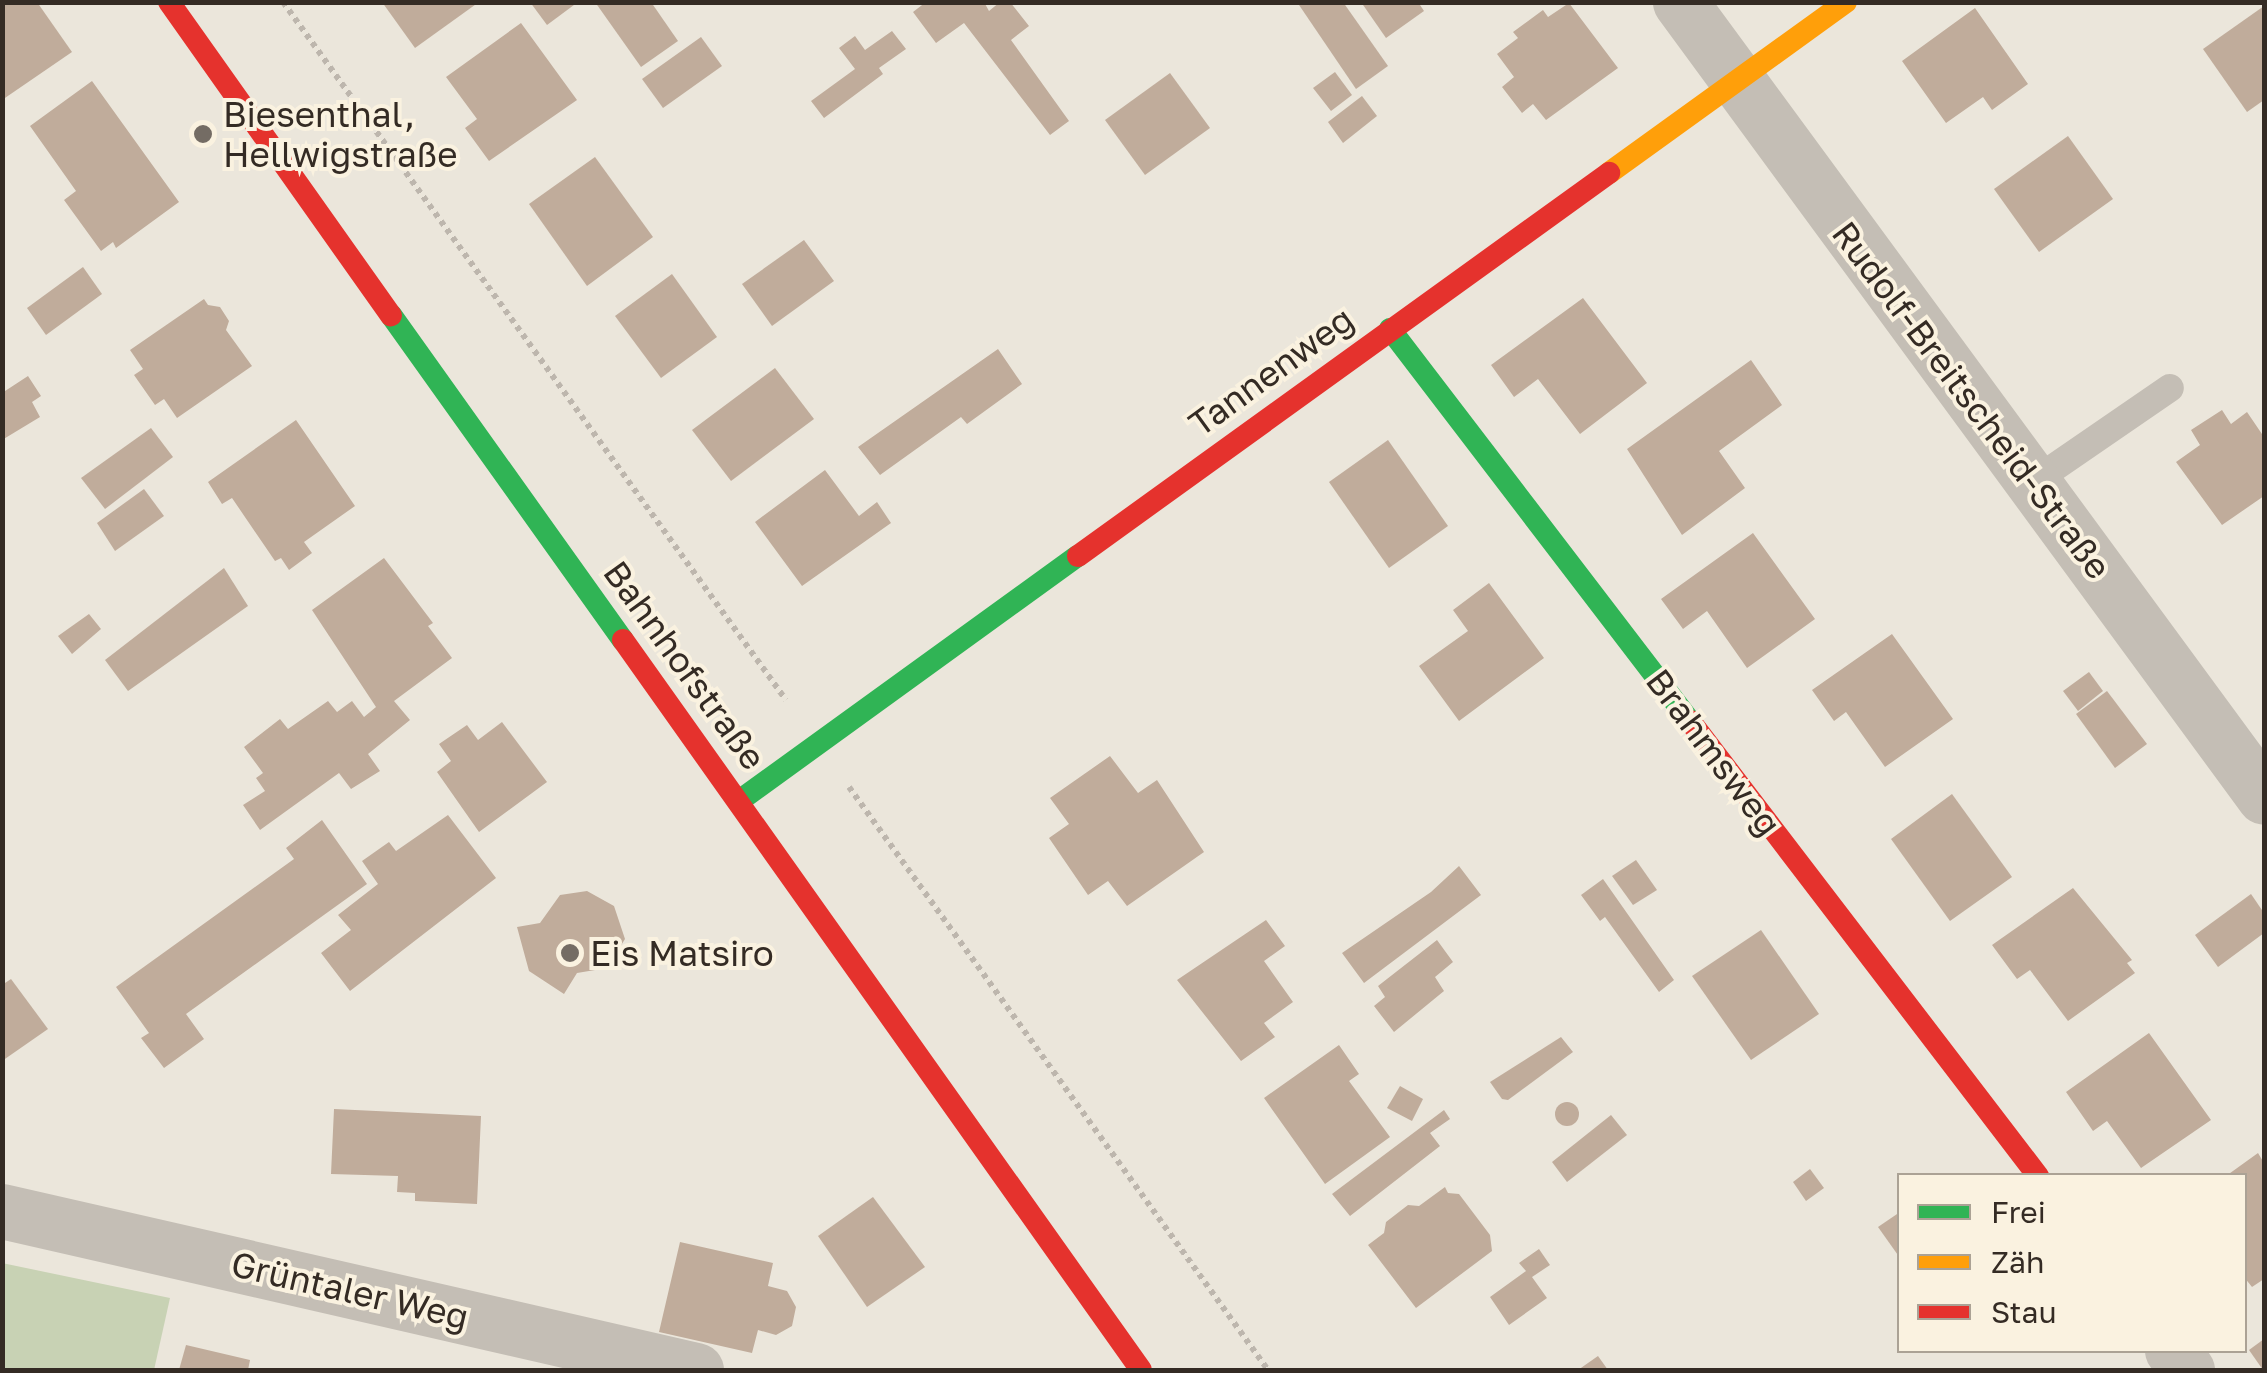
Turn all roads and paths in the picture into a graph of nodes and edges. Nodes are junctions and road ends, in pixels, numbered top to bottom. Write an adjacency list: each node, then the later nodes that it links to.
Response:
1 (169, 2): 11 (street, Bahnhofstraße)
2 (283, 2): 9 (path)
3 (1680, 2): 5 (street, Rudolf-Breitscheid-Straße)
4 (1846, 2): 5 (street, Tannenweg)
5 (1738, 82): 6 (street, Tannenweg); 8 (street, Rudolf-Breitscheid-Straße)
6 (1390, 328): 9 (street, Tannenweg); 12 (street, Brahmsweg)
7 (2170, 388): 8 (lane)
8 (2034, 482): 10 (street, Rudolf-Breitscheid-Straße)
9 (817, 744): 11 (street, Tannenweg); 16 (path)
10 (2264, 797)
11 (739, 801): 15 (street, Bahnhofstraße)
12 (2036, 1173)
13 (2, 1211): 14 (street, Grüntaler Weg)
14 (696, 1370)
15 (1142, 1370)
16 (1268, 1370)

